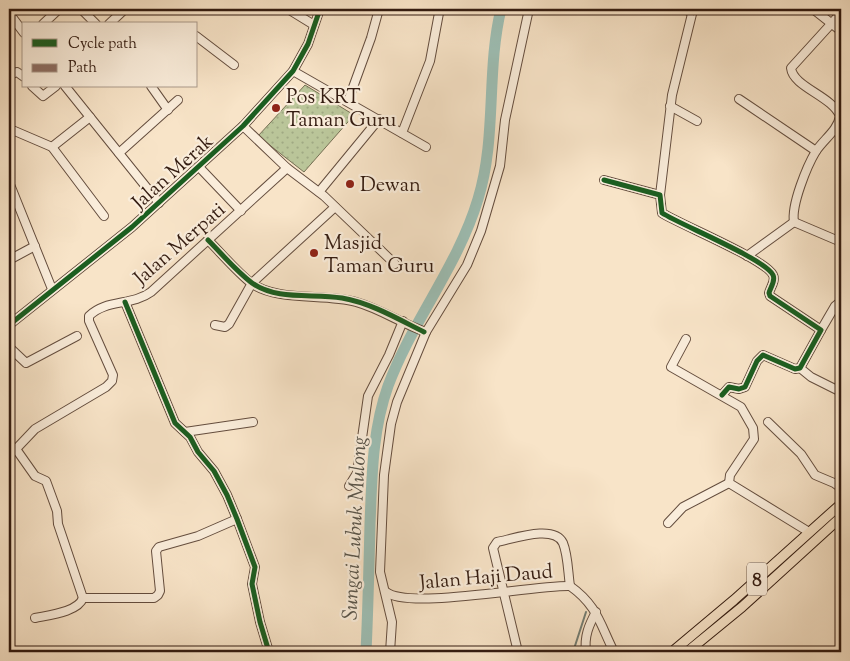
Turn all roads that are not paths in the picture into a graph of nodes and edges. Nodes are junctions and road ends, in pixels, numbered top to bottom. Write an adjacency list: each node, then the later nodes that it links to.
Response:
1 (59, 9): 13 (street)
2 (81, 9): 14 (street)
3 (125, 9): 15 (street)
4 (288, 9): 17 (street)
5 (320, 9): 17 (street, Jalan Merak)
6 (379, 9): 31 (street)
7 (530, 9): 69 (street)
8 (813, 9): 16 (street)
9 (692, 11): 32 (street)
10 (439, 13): 39 (street)
11 (841, 13): 16 (street)
12 (9, 14): 18 (street)
13 (46, 22)
14 (94, 22)
15 (112, 22)
16 (833, 24): 19 (street); 42 (street)
17 (314, 25): 22 (street, Jalan Merak)
18 (22, 30)
19 (841, 31)
20 (198, 38): 21 (street)
21 (234, 65)
22 (293, 71): 31 (street); 37 (street, Jalan Merak)
23 (9, 75): 24 (street)
24 (22, 76)
25 (34, 88): 26 (street)
26 (53, 88)
27 (67, 88): 34 (street)
28 (152, 88): 33 (street)
29 (739, 99): 42 (street)
30 (178, 100): 33 (street)
31 (348, 101): 35 (street)
32 (670, 106): 36 (street); 49 (street)
33 (168, 110): 43 (street)
34 (90, 117): 41 (street); 43 (street)
35 (379, 119): 39 (street); 48 (street)
36 (697, 121)
37 (244, 126): 44 (street, Jalan Merak); 45 (street)
38 (10, 129): 41 (street)
39 (402, 133): 40 (street)
40 (426, 147)
41 (52, 148): 53 (street)
42 (816, 151): 54 (street)
43 (119, 153): 50 (street)
44 (199, 167): 50 (street, Jalan Merak); 52 (street)
45 (287, 168): 48 (street); 52 (street, Jalan Merpati)
46 (604, 180): 49 (street)
47 (9, 182): 57 (street)
48 (319, 192): 51 (street)
49 (660, 195): 58 (street)
50 (159, 203): 62 (street, Jalan Merak)
51 (335, 207): 60 (street); 61 (street)
52 (240, 211): 55 (street, Jalan Merpati)
53 (104, 216)
54 (794, 222): 56 (street); 58 (street)
55 (208, 240): 61 (street); 64 (street, Jalan Merpati)
56 (841, 242)
57 (34, 246): 59 (street); 62 (street)
58 (747, 256): 68 (street)
59 (9, 260)
60 (395, 264)
61 (252, 283): 65 (street); 67 (street)
62 (52, 289): 66 (street, Jalan Merak)
63 (841, 300): 68 (street)
64 (125, 302): 78 (street); 79 (street, Jalan Merpati)
65 (405, 322): 69 (street); 81 (street)
66 (9, 325)
67 (216, 325)
68 (821, 330): 73 (street)
69 (425, 332): 89 (street)
70 (77, 336): 72 (street)
71 (686, 339): 75 (street)
72 (9, 347)
73 (800, 368): 74 (street); 75 (street)
74 (840, 389)
75 (722, 395): 80 (street)
76 (253, 422): 78 (street)
77 (768, 422): 82 (street)
78 (184, 432): 85 (street)
79 (12, 451): 93 (street)
80 (729, 483): 86 (street); 87 (street)
81 (349, 486)
82 (841, 488)
83 (841, 504): 87 (main road, 8)
84 (841, 517): 92 (main road, 8)
85 (238, 519): 93 (street); 97 (street)
86 (668, 523)
87 (809, 532): 91 (main road, 8)
88 (570, 586): 90 (street, Jalan Haji Daud); 90 (street); 94 (street, Jalan Haji Daud)
89 (386, 592): 90 (street, Jalan Haji Daud); 98 (street)
90 (504, 592): 99 (street)
91 (739, 596): 92 (main road); 102 (main road, 8)
92 (753, 596): 96 (main road, 8)
93 (83, 598): 95 (street)
94 (596, 612): 100 (street); 101 (street, Jalan Haji Daud)
95 (35, 618)
96 (697, 649): 103 (main road, 8)
97 (269, 652)
98 (390, 652)
99 (518, 652)
100 (586, 652)
101 (614, 652)
102 (672, 652)
103 (687, 652)

